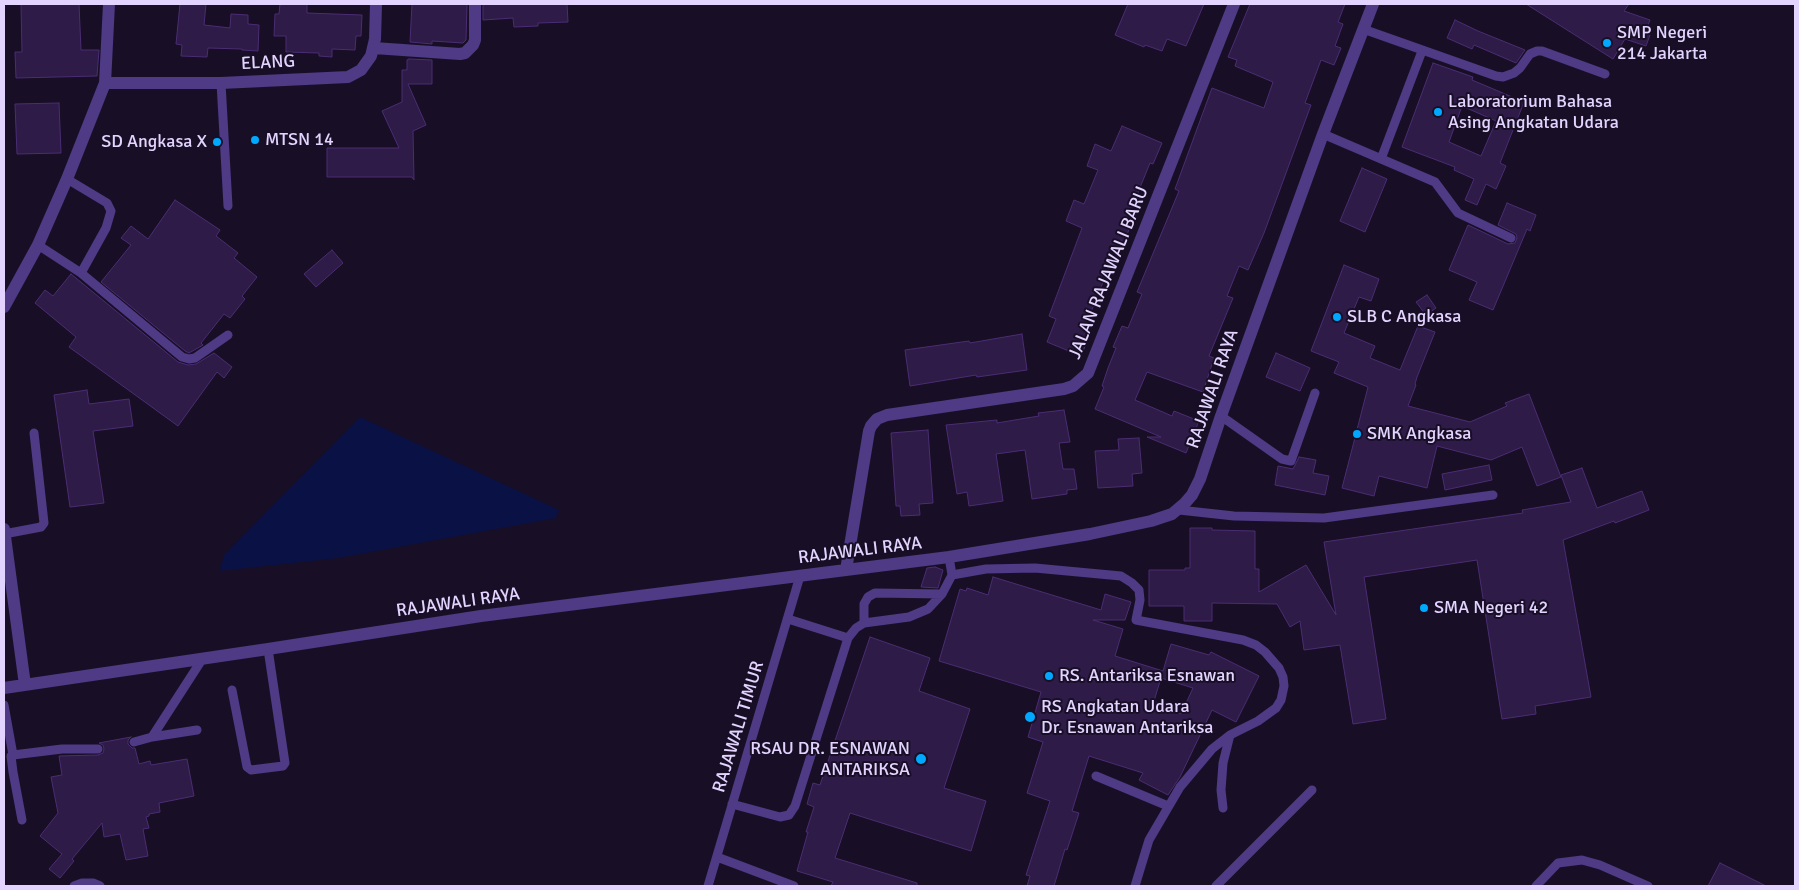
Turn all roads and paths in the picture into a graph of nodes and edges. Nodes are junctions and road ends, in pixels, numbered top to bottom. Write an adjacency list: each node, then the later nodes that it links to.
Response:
1 (109, 4): 10 (street)
2 (376, 4): 7 (street, ELANG)
3 (475, 4): 7 (street)
4 (1234, 4): 29 (street, JALAN RAJAWALI BARU)
5 (1373, 4): 6 (street, RAJAWALI RAYA)
6 (1363, 29): 8 (lane); 12 (street, RAJAWALI RAYA)
7 (374, 48): 11 (street, ELANG)
8 (1422, 51): 9 (lane); 13 (lane)
9 (1605, 74)
10 (105, 83): 11 (street, ELANG); 14 (street)
11 (221, 83): 15 (lane)
12 (1323, 134): 13 (lane); 22 (street, RAJAWALI RAYA)
13 (1381, 159): 16 (lane)
14 (67, 179): 17 (street); 18 (lane)
15 (228, 206)
16 (1511, 238)
17 (38, 245): 18 (lane); 19 (street)
18 (80, 272): 20 (lane)
19 (4, 307)
20 (228, 335)
21 (1315, 393): 22 (lane)
22 (1221, 416): 25 (street, RAJAWALI RAYA)
23 (34, 433): 27 (lane)
24 (1493, 494): 25 (lane)
25 (1178, 510): 28 (street, RAJAWALI RAYA)
26 (4, 529): 27 (street)
27 (4, 534): 32 (street)
28 (949, 557): 29 (street, RAJAWALI RAYA); 30 (lane)
29 (846, 570): 31 (street, RAJAWALI RAYA)
30 (952, 574): 33 (lane); 44 (lane)
31 (800, 576): 34 (lane, RAJAWALI TIMUR); 37 (street, RAJAWALI RAYA)
32 (8, 588): 39 (street)
33 (942, 594): 35 (lane); 35 (lane)
34 (788, 619): 36 (lane); 51 (lane, RAJAWALI TIMUR)
35 (864, 623): 36 (lane)
36 (848, 638): 51 (lane)
37 (268, 649): 38 (street, RAJAWALI RAYA); 41 (lane)
38 (204, 658): 39 (street, RAJAWALI RAYA); 45 (lane)
39 (25, 685): 40 (street, RAJAWALI RAYA)
40 (4, 688)
41 (232, 690)
42 (4, 705): 48 (lane)
43 (197, 730): 45 (lane)
44 (1230, 735): 52 (lane); 53 (lane)
45 (152, 737): 46 (lane)
46 (134, 742)
47 (98, 749): 48 (lane)
48 (13, 755): 54 (lane)
49 (1096, 776): 52 (lane)
50 (1312, 790): 61 (lane)
51 (732, 804): 55 (lane, RAJAWALI TIMUR)
52 (1168, 806): 60 (lane)
53 (1223, 808)
54 (22, 820)
55 (717, 857): 58 (lane, RAJAWALI TIMUR); 59 (lane)
56 (74, 886): 57 (lane)
57 (100, 886)
58 (708, 886)
59 (794, 886)
60 (1136, 886)
61 (1216, 886)
62 (1536, 886): 63 (lane)
63 (1648, 886)

